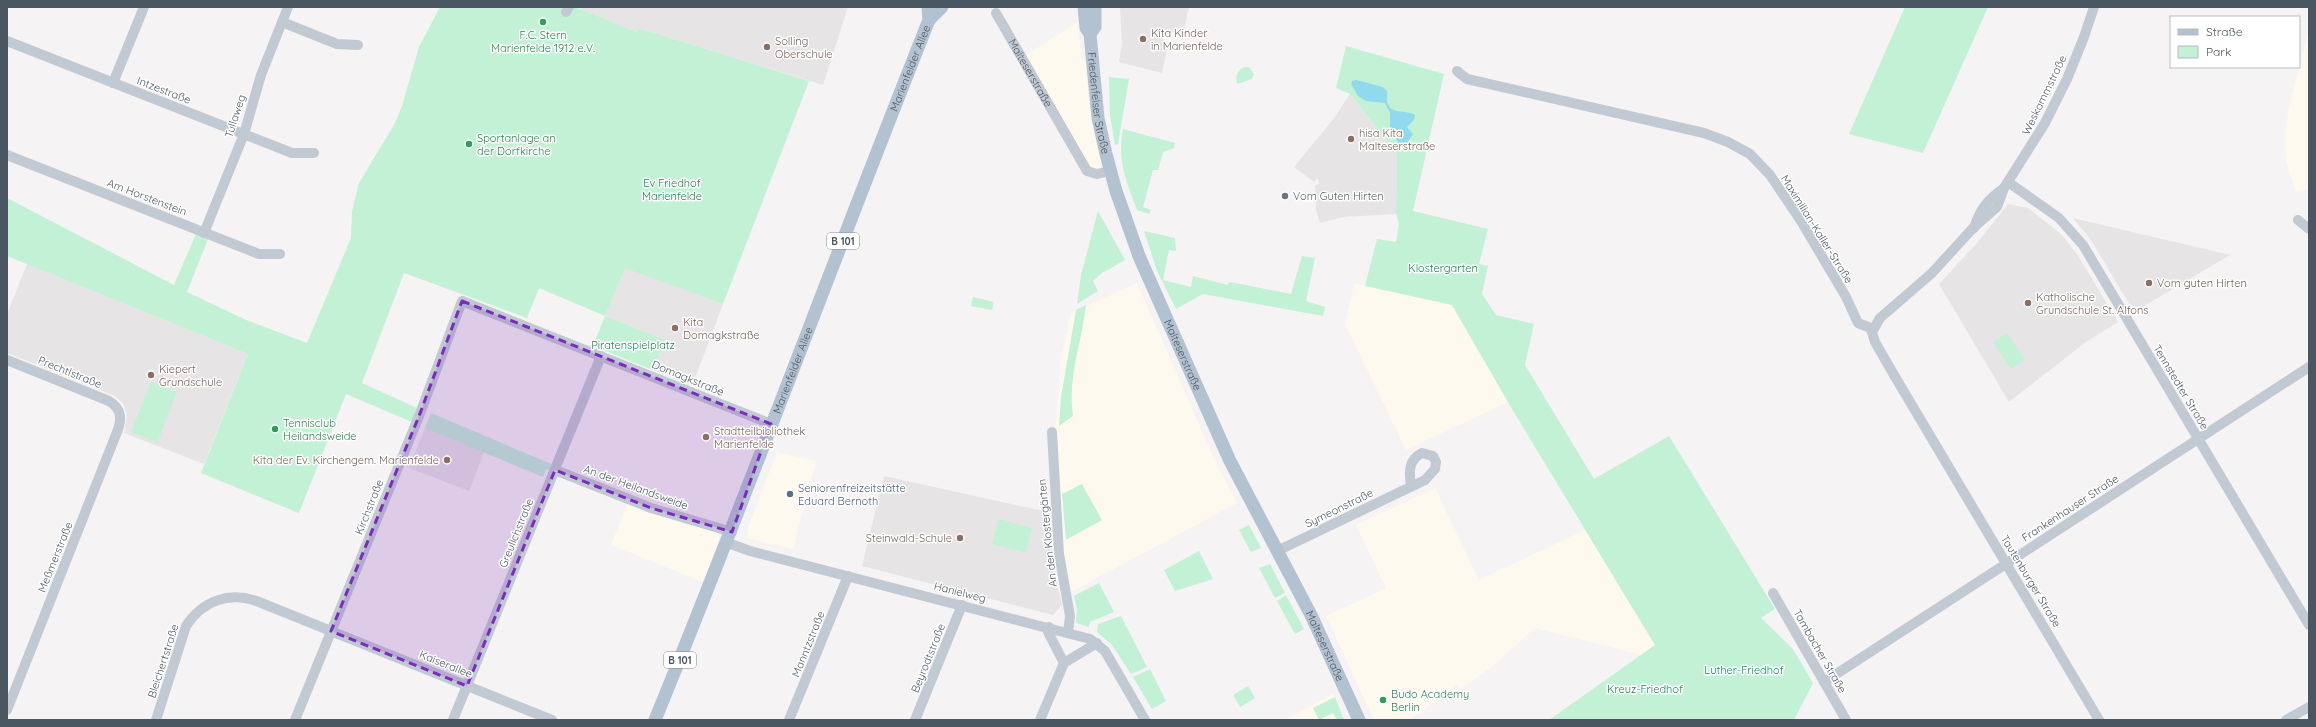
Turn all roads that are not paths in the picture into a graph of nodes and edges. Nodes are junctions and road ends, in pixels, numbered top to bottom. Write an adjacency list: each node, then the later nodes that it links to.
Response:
1 (144, 7): 14 (street)
2 (288, 7): 9 (street, Tullaweg)
3 (942, 7): 8 (main road, Marienfelder Allee / B 101)
4 (1084, 7): 10 (main road, Friedenfelser Straße)
5 (1095, 7): 10 (main road, Friedenfelser Straße)
6 (2094, 7): 19 (street, Weskammstraße)
7 (996, 13): 18 (street, Malteserstraße)
8 (929, 14): 30 (main road, Marienfelder Allee / B 101)
9 (282, 22): 12 (street); 15 (street, Tullaweg)
10 (1090, 34): 18 (main road, Friedenfelser Straße)
11 (7, 41): 14 (street, Intzestraße)
12 (358, 44)
13 (1457, 72): 25 (street, Maximilian-Kaller-Straße)
14 (113, 83): 15 (street, Intzestraße)
15 (244, 134): 16 (street, Intzestraße); 22 (street, Tullaweg)
16 (314, 153)
17 (7, 155): 22 (street, Am Horstenstein)
18 (1110, 171): 36 (main road, Malteserstraße)
19 (2006, 185): 25 (street, Weskammstraße); 32 (street, Tennstedter Straße)
20 (2298, 220): 21 (street)
21 (2309, 229)
22 (204, 233): 23 (street, Am Horstenstein)
23 (280, 254)
24 (462, 301): 26 (street, Domagkstraße); 43 (street, Kirchstraße)
25 (1873, 329): 37 (street, Tautenburger Straße)
26 (602, 356): 30 (street, Domagkstraße); 33 (street, Greulichstraße)
27 (7, 360): 29 (street, Prechtlstraße)
28 (2309, 367): 32 (street, Frankenhauser Straße)
29 (120, 413): 50 (street, Meßmerstraße)
30 (771, 424): 35 (main road, Marienfelder Allee / B 101)
31 (1052, 432): 44 (street, An den Klostergärten)
32 (2198, 439): 37 (street, Frankenhauser Straße); 41 (street, Tennstedter Straße)
33 (555, 470): 35 (street, An der Heilandsweide); 48 (street, Greulichstraße)
34 (1411, 486): 36 (street, Symeonstraße)
35 (730, 537): 38 (street, Hanielweg); 55 (main road, Marienfelder Allee / B 101)
36 (1277, 551): 60 (main road, Malteserstraße)
37 (2006, 564): 47 (street, Frankenhauser Straße); 62 (street, Tautenburger Straße)
38 (848, 576): 40 (street, Hanielweg); 56 (street, Manntzstraße)
39 (1773, 593): 47 (street, Tambacher Straße)
40 (962, 605): 42 (street, Hanielweg); 57 (street, Beyrodtstraße)
41 (2309, 625)
42 (1050, 627): 44 (street, Hanielweg); 46 (street)
43 (331, 631): 48 (street, Kaiserallee); 51 (street, Bleichertstraße); 52 (street, Kirchstraße)
44 (1068, 632): 45 (street, Hanielweg)
45 (1098, 643): 46 (street); 59 (street)
46 (1064, 663): 58 (street)
47 (1824, 682): 61 (street, Tambacher Straße)
48 (467, 686): 53 (street, Greulichstraße); 54 (street, Kaiserallee)
49 (2309, 707): 63 (street)
50 (7, 710)
51 (156, 720)
52 (295, 720)
53 (453, 720)
54 (552, 720)
55 (655, 720)
56 (789, 720)
57 (915, 720)
58 (1040, 720)
59 (1145, 720)
60 (1358, 720)
61 (1846, 720)
62 (2099, 720)
63 (2286, 720)

